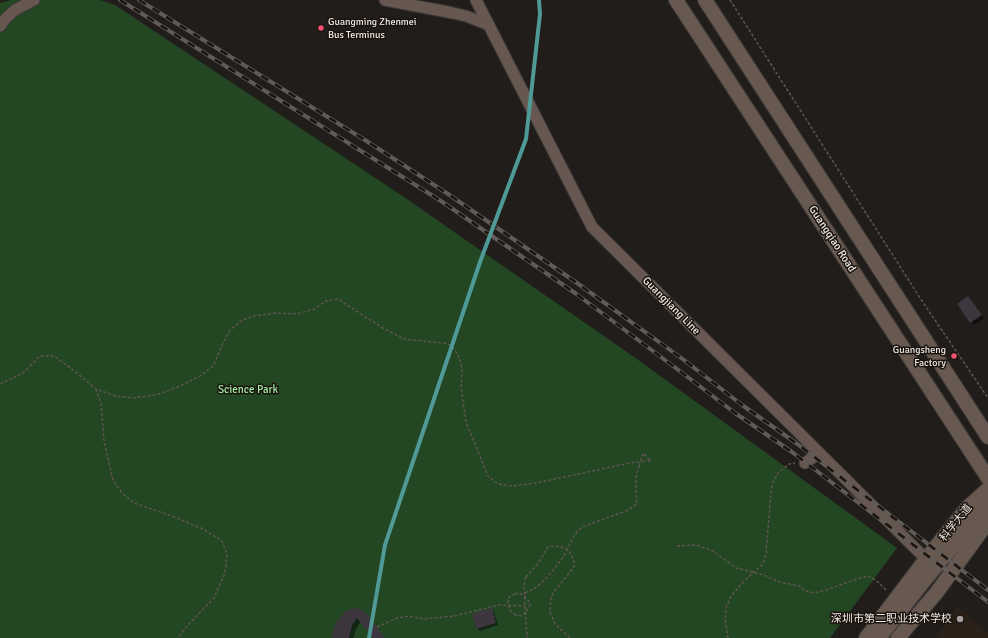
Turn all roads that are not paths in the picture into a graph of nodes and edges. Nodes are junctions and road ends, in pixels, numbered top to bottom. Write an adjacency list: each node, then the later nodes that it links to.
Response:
1 (34, 0): 7 (street)
2 (385, 0): 6 (street)
3 (676, 0): 11 (main road, Guangqiao Road)
4 (705, 0): 8 (main road)
5 (478, 4): 6 (street, Guangjiang Line)
6 (489, 25): 9 (street, Guangjiang Line)
7 (0, 26)
8 (988, 437)
9 (819, 453): 10 (street); 15 (street, Guangjiang Line)
10 (805, 463)
11 (988, 478)
12 (988, 489): 15 (main road, 科学大道)
13 (988, 505): 17 (main road)
14 (988, 522): 18 (main road)
15 (926, 559): 16 (main road, 科学大道)
16 (866, 638)
17 (879, 638)
18 (898, 638)

